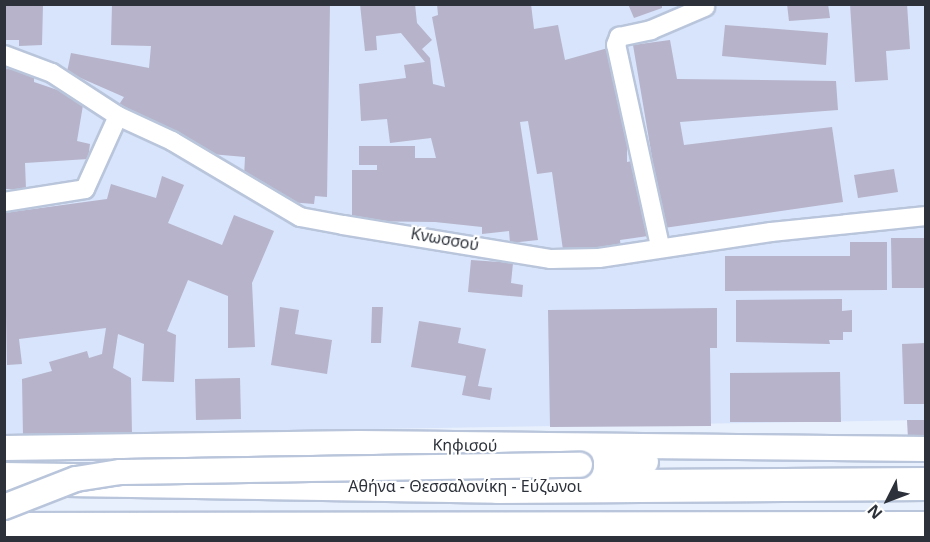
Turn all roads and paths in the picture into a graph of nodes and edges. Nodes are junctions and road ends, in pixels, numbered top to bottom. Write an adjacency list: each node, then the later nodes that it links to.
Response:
1 (705, 7): 6 (street)
2 (4, 55): 3 (street, Κνωσσού)
3 (118, 116): 4 (street); 6 (street, Κνωσσού)
4 (4, 202)
5 (926, 216): 6 (street, Κνωσσού)
6 (660, 246)
7 (926, 449): 8 (main road, Κηφισού)
8 (876, 450): 9 (main road, Κηφισού); 10 (main road)
9 (5, 452): 12 (highway, Αθήνα - Θεσσαλονίκη - Εύζωνοι)
10 (580, 465): 12 (highway); 13 (main road, bridge)
11 (926, 484): 12 (highway, Αθήνα - Θεσσαλονίκη - Εύζωνοι)
12 (700, 485)
13 (4, 507)
14 (926, 528): 17 (highway)
15 (4, 529): 16 (highway)
16 (52, 530): 17 (highway); 18 (highway)
17 (496, 532): 19 (highway)
18 (15, 537)
19 (545, 537)

